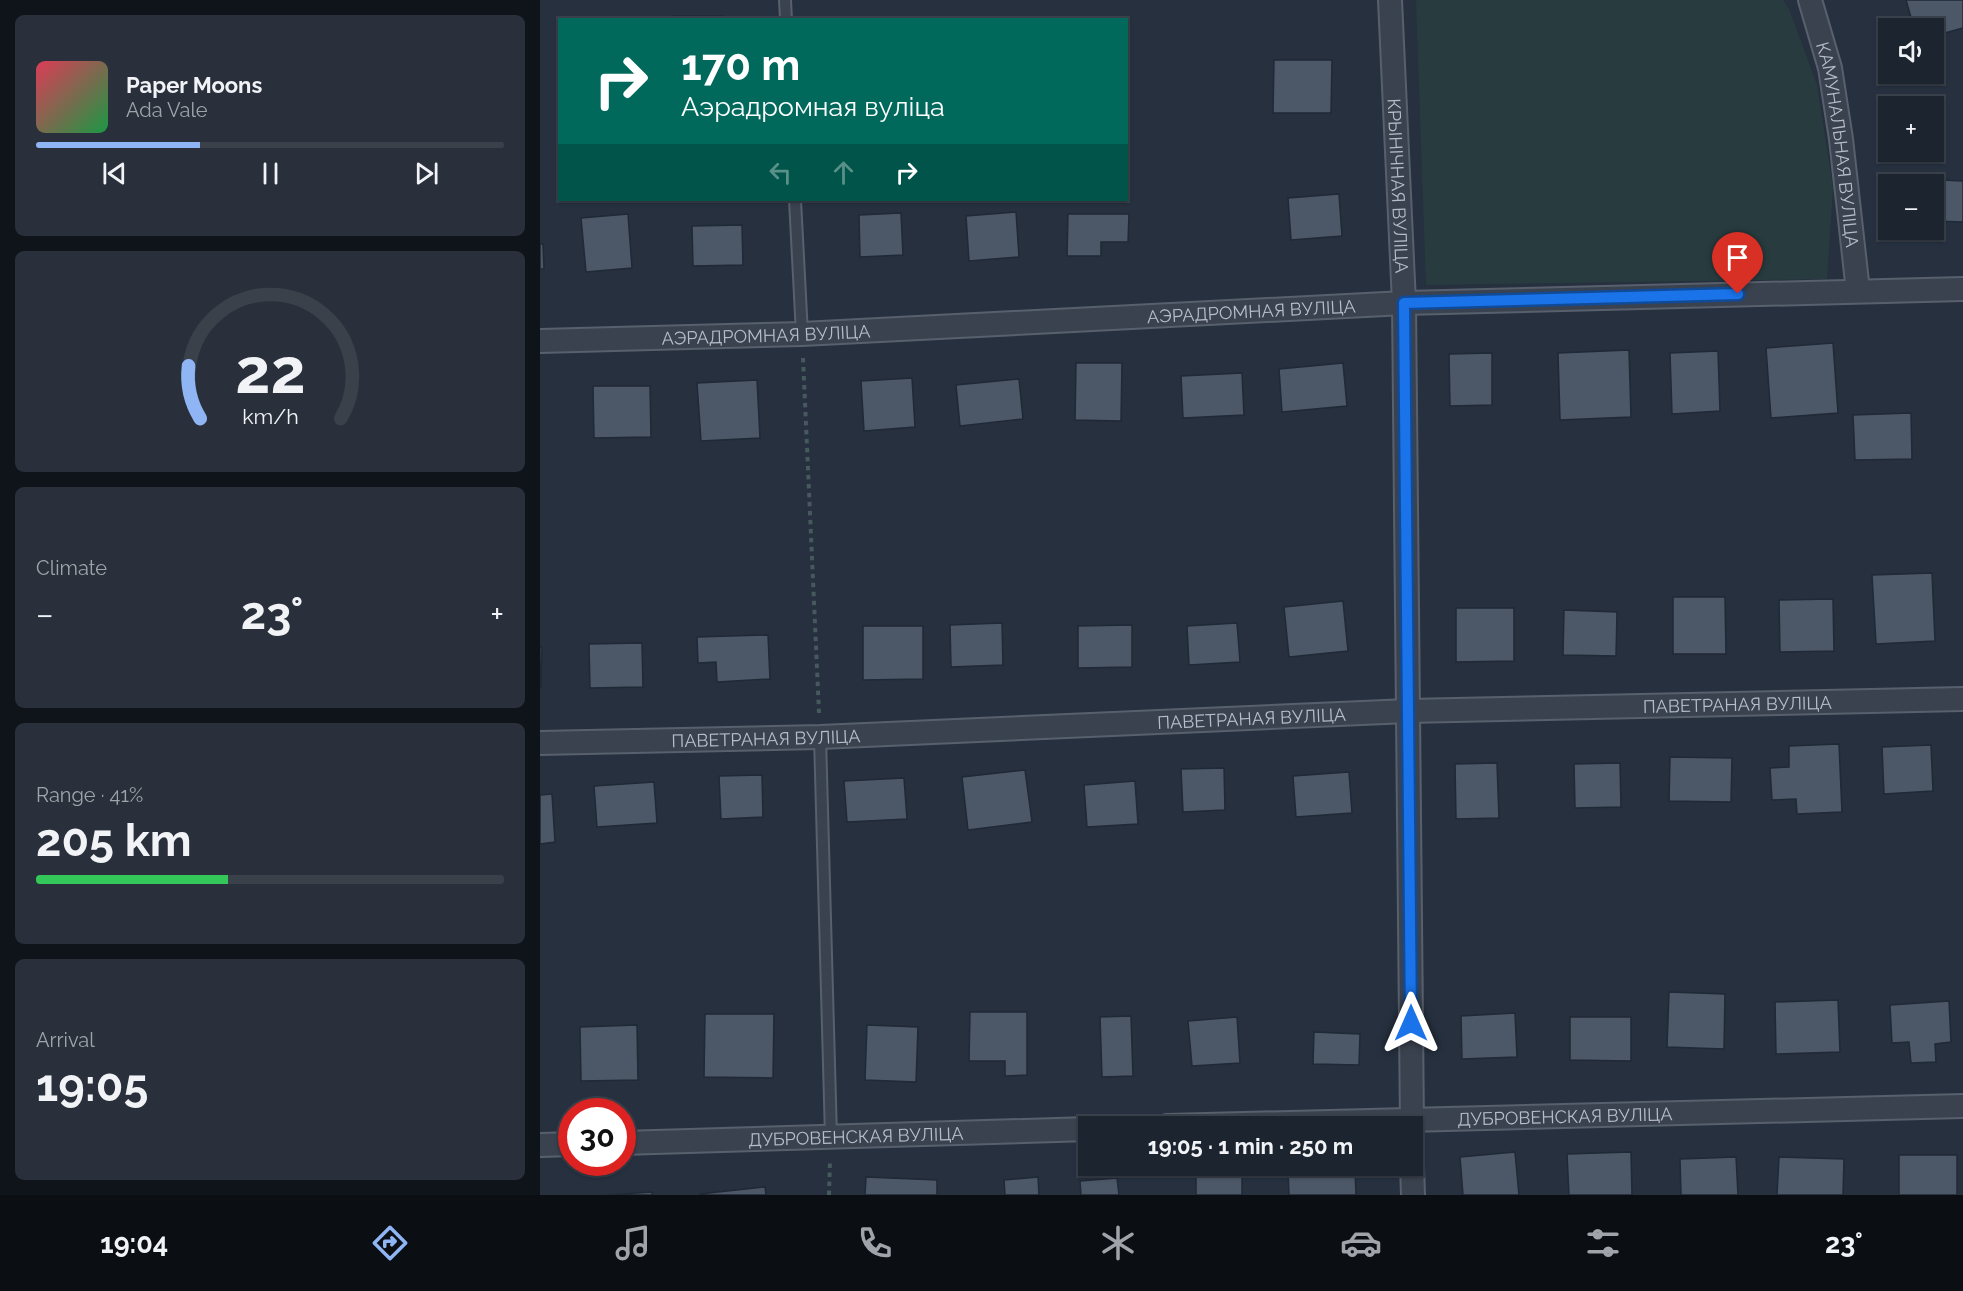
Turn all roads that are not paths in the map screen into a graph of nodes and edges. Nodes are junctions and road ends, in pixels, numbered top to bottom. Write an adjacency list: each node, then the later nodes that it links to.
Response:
1 (785, 0): 4 (lane)
2 (1390, 0): 8 (street, КРЫНІЧНАЯ ВУЛІЦА)
3 (1810, 0): 7 (street, КАМУНАЛЬНАЯ ВУЛІЦА)
4 (786, 18)
5 (795, 201): 9 (lane)
6 (1963, 290): 7 (street, АЭРАДРОМНАЯ ВУЛІЦА)
7 (1858, 291): 8 (street, АЭРАДРОМНАЯ ВУЛІЦА)
8 (1404, 303): 9 (street, АЭРАДРОМНАЯ ВУЛІЦА); 12 (street, КРЫНІЧНАЯ ВУЛІЦА)
9 (802, 334): 10 (street, АЭРАДРОМНАЯ ВУЛІЦА)
10 (540, 341)
11 (1963, 699): 12 (street, ПАВЕТРАНАЯ ВУЛІЦА)
12 (1408, 711): 13 (street, ПАВЕТРАНАЯ ВУЛІЦА); 16 (street, КРЫНІЧНАЯ ВУЛІЦА)
13 (820, 737): 14 (street, ПАВЕТРАНАЯ ВУЛІЦА); 19 (lane)
14 (540, 743)
15 (1963, 1106): 17 (street, ДУБРОВЕНСКАЯ ВУЛІЦА)
16 (1412, 1116)
17 (1423, 1123)
18 (1078, 1129): 19 (street, ДУБРОВЕНСКАЯ ВУЛІЦА)
19 (831, 1137): 20 (street, ДУБРОВЕНСКАЯ ВУЛІЦА)
20 (636, 1143)
21 (558, 1144): 22 (street)
22 (540, 1145)
23 (1412, 1176): 24 (street)
24 (1413, 1195)

